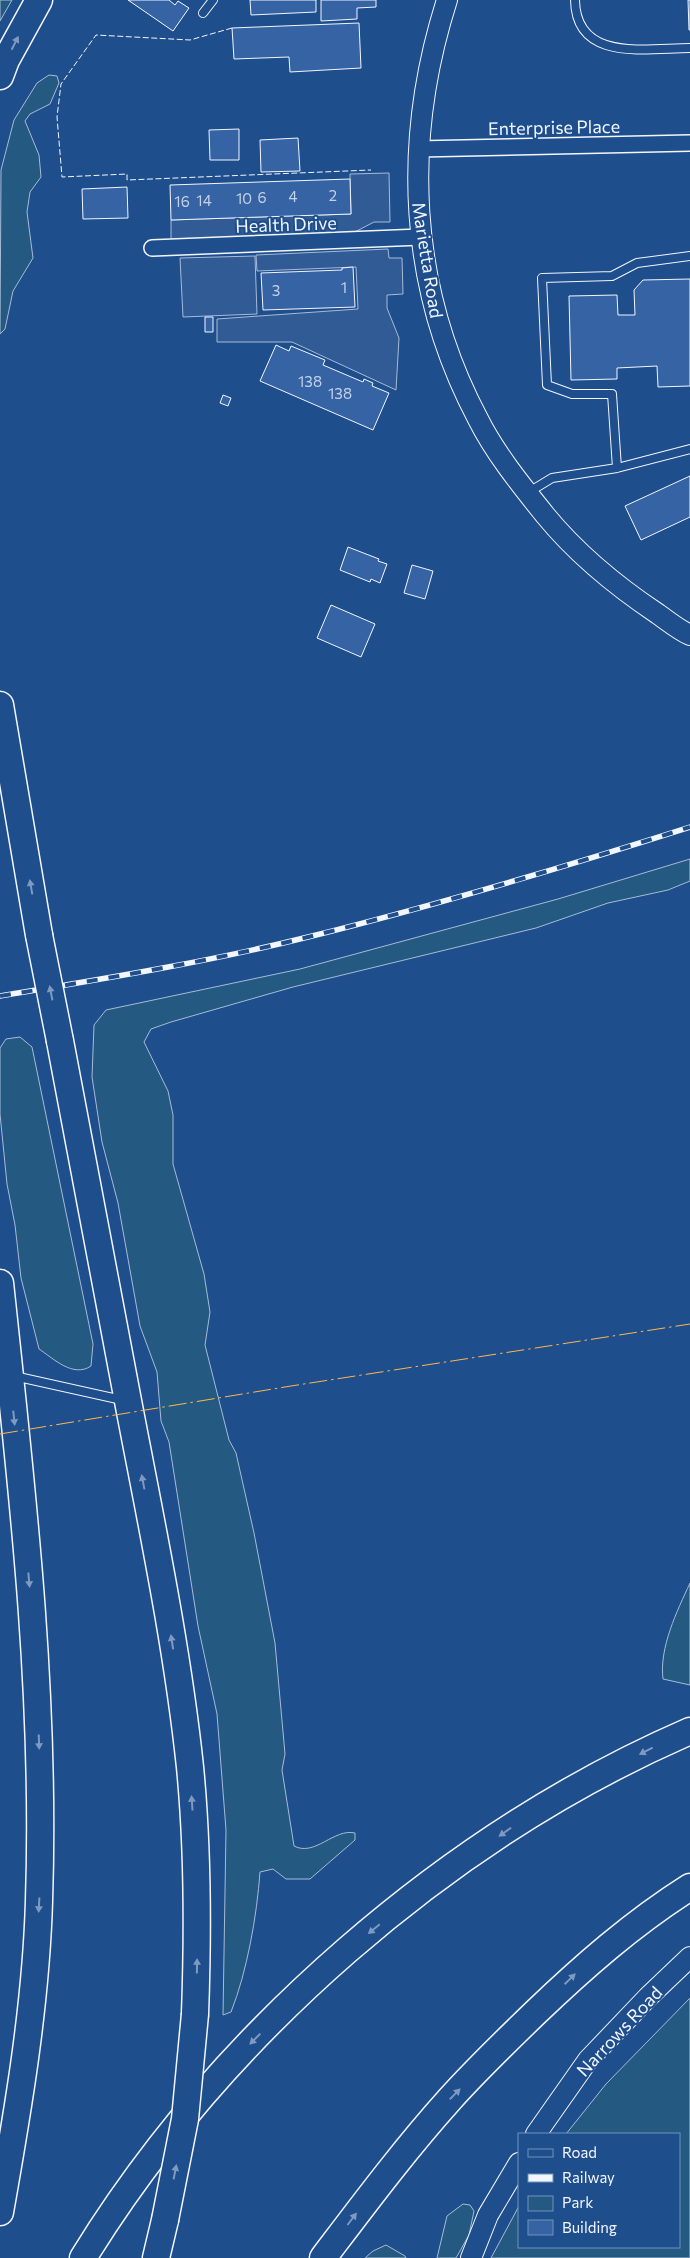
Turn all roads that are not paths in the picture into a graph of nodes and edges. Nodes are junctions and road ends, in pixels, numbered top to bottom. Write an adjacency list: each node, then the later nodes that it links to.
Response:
1 (39, 0): 7 (highway, one-way to 1)
2 (213, 0): 5 (lane)
3 (447, 0): 9 (street, Marietta Road)
4 (575, 0): 6 (lane)
5 (204, 13)
6 (690, 48)
7 (0, 76)
8 (690, 143): 9 (street, Enterprise Place)
9 (418, 149): 10 (street, Marietta Road)
10 (421, 237): 11 (street, Health Drive); 15 (street, Marietta Road)
11 (152, 248)
12 (690, 256): 14 (lane)
13 (690, 449): 14 (lane)
14 (617, 468): 15 (lane)
15 (527, 493): 16 (street, Marietta Road)
16 (690, 635)
17 (0, 705): 20 (highway, one-way to 17, bridge)
18 (0, 1283): 19 (highway)
19 (10, 1375): 20 (lane); 26 (highway, one-way to 26)
20 (128, 1402): 28 (highway, one-way to 20, bridge)
21 (690, 1731): 27 (highway, one-way to 27)
22 (690, 1887): 29 (highway, one-way to 22)
23 (690, 1957): 24 (street, Narrows Road)
24 (537, 2133)
25 (518, 2165): 30 (street)
26 (0, 2212)
27 (84, 2258)
28 (156, 2258)
29 (323, 2258)
30 (471, 2258)

